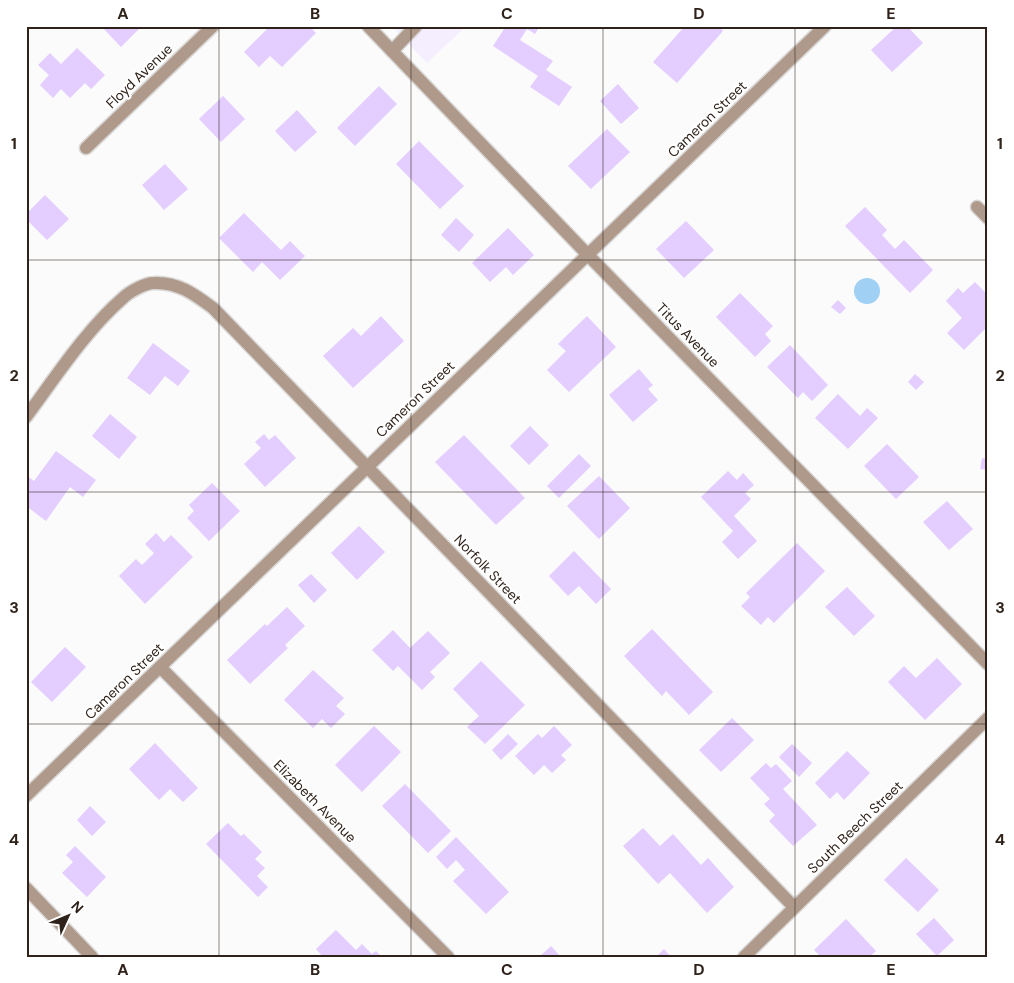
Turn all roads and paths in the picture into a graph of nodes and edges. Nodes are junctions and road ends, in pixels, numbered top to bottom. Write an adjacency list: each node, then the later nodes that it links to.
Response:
1 (213, 26): 6 (street, Floyd Avenue)
2 (368, 26): 5 (street, Titus Avenue)
3 (416, 26): 5 (street)
4 (826, 26): 9 (street, Cameron Street)
5 (392, 51): 9 (street, Titus Avenue)
6 (86, 148)
7 (977, 207): 8 (street)
8 (988, 218)
9 (587, 254): 11 (street, Cameron Street); 12 (street, Titus Avenue)
10 (26, 417): 11 (street, Norfolk Street)
11 (367, 466): 13 (street, Cameron Street); 17 (street, Norfolk Street)
12 (988, 664)
13 (160, 667): 15 (street, Cameron Street); 19 (street, Elizabeth Avenue)
14 (988, 718): 17 (street, South Beech Street)
15 (26, 796)
16 (26, 888): 18 (street)
17 (794, 907): 20 (street, South Beech Street)
18 (92, 957)
19 (448, 957)
20 (744, 957)

